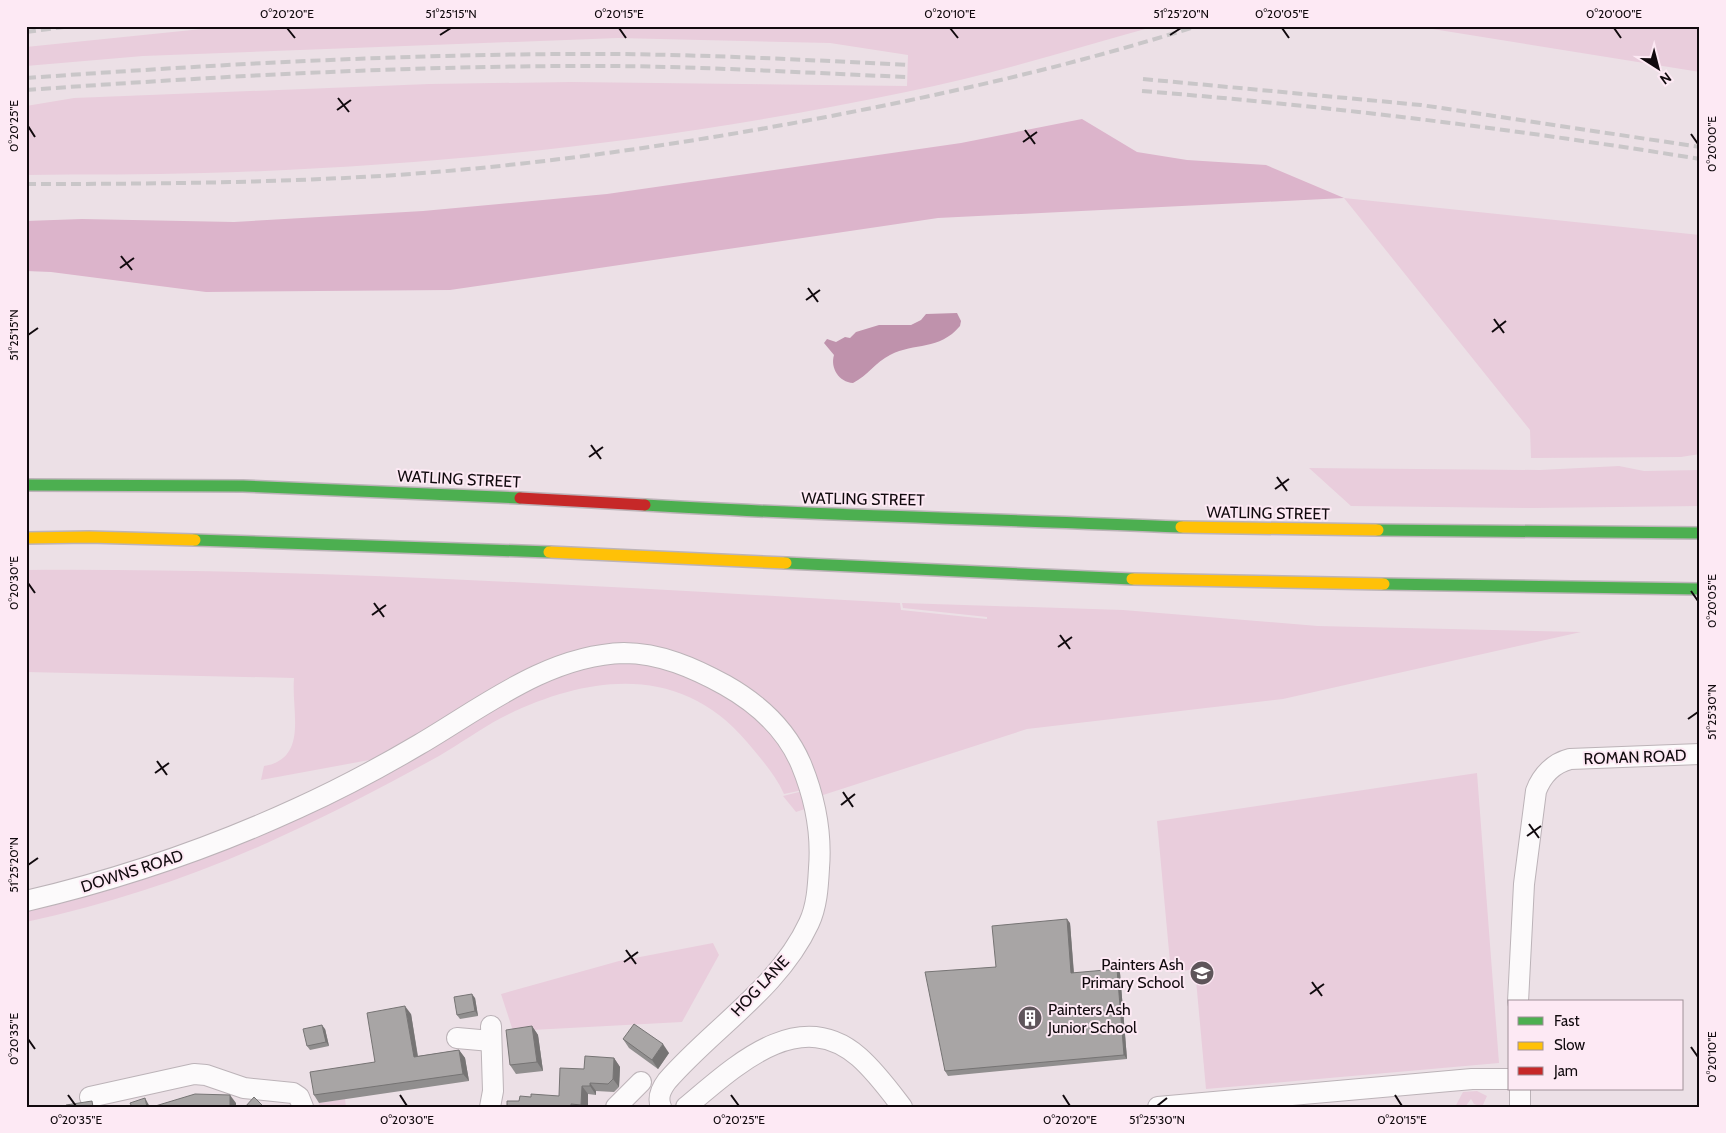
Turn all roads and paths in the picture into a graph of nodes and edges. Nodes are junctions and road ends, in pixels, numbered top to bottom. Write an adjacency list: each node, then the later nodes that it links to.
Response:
1 (26, 485): 2 (highway, WATLING STREET)
2 (1700, 534)
3 (26, 538): 4 (highway)
4 (1700, 589)
5 (1700, 754): 8 (street, ROMAN ROAD)
6 (236, 834): 7 (street, DOWNS ROAD); 19 (street, HOG LANE)
7 (26, 901)
8 (1518, 1000)
9 (457, 1038): 17 (street)
10 (1508, 1079): 15 (street)
11 (641, 1082): 18 (street)
12 (1520, 1090): 23 (street)
13 (90, 1097): 14 (street)
14 (118, 1100): 16 (street)
15 (1279, 1101): 22 (street)
16 (303, 1107)
17 (490, 1107)
18 (616, 1107)
19 (661, 1107)
20 (686, 1107): 21 (street)
21 (902, 1107)
22 (1158, 1107)
23 (1520, 1107)

